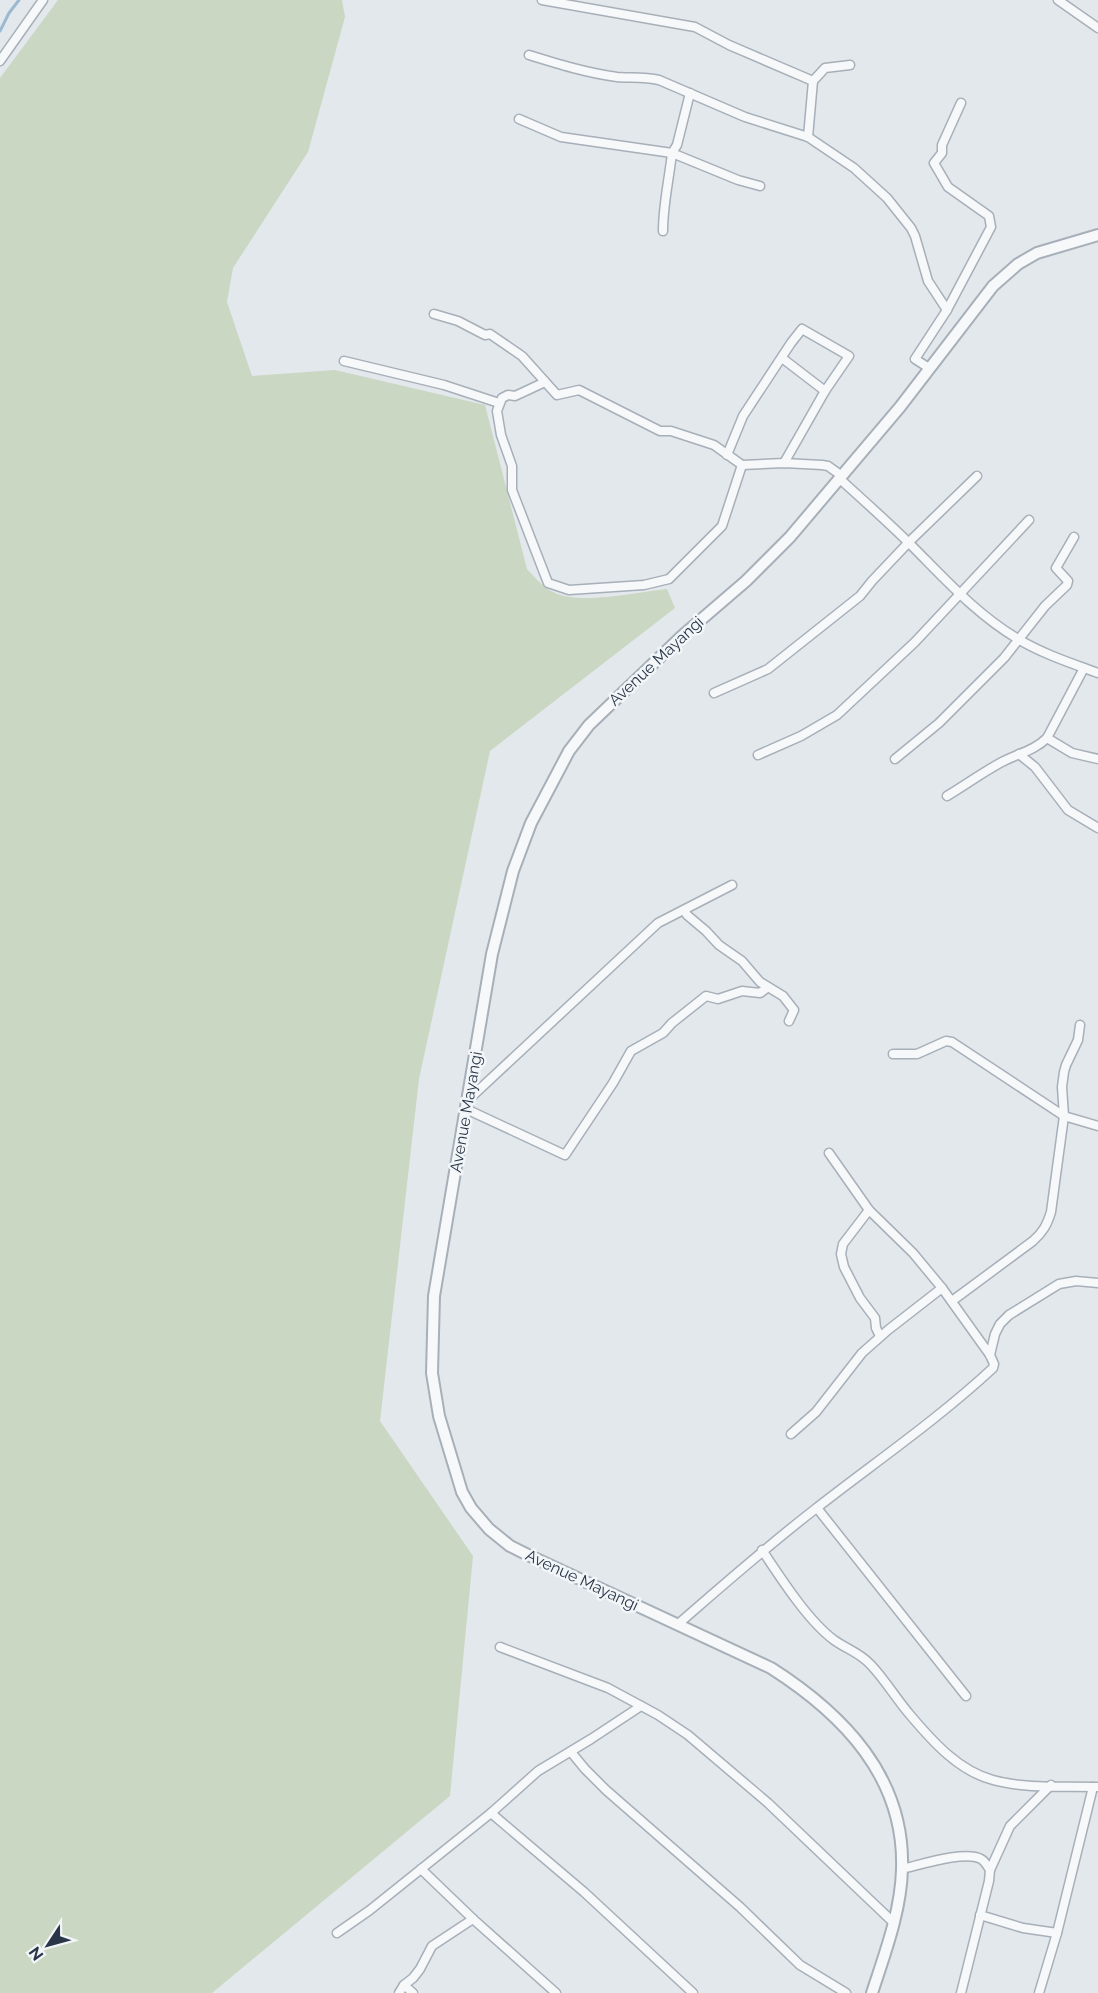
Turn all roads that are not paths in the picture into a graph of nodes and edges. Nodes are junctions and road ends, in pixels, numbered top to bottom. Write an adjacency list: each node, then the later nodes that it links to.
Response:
1 (43, 0): 6 (street)
2 (542, 0): 8 (street)
3 (1058, 0): 4 (street)
4 (1098, 28)
5 (529, 55): 9 (street)
6 (0, 61)
7 (850, 65): 8 (street)
8 (813, 81): 12 (street)
9 (690, 93): 12 (street); 13 (street)
10 (961, 103): 17 (street)
11 (519, 119): 13 (street)
12 (808, 137): 17 (street)
13 (672, 153): 14 (street); 15 (street)
14 (760, 186)
15 (663, 231)
16 (1098, 235): 21 (street, Avenue Mayangi)
17 (947, 310): 21 (street)
18 (434, 314): 22 (street)
19 (782, 358): 23 (street); 23 (street); 25 (street)
20 (344, 361): 24 (street)
21 (929, 368): 29 (street, Avenue Mayangi)
22 (545, 382): 24 (street); 25 (street)
23 (825, 391): 26 (street)
24 (499, 404): 27 (street)
25 (727, 455): 27 (street)
26 (784, 463): 27 (street); 29 (street)
27 (742, 465)
28 (977, 476): 32 (street)
29 (841, 477): 32 (street); 51 (street, Avenue Mayangi)
30 (1029, 520): 33 (street)
31 (1074, 537): 34 (street)
32 (909, 542): 33 (street); 37 (street)
33 (959, 594): 34 (street); 40 (street)
34 (1018, 639): 35 (street); 41 (street)
35 (1084, 668): 36 (street); 38 (street)
36 (1098, 672)
37 (714, 693)
38 (1047, 738): 39 (street); 42 (street)
39 (1019, 754): 43 (street); 44 (street)
40 (758, 755)
41 (895, 759)
42 (1098, 759)
43 (947, 796)
44 (1098, 828)
45 (732, 885): 46 (street)
46 (684, 910): 47 (street); 51 (street)
47 (768, 987): 48 (street); 51 (street)
48 (789, 1021)
49 (1080, 1025): 52 (street)
50 (893, 1054): 52 (street)
51 (467, 1105): 64 (street, Avenue Mayangi)
52 (1064, 1116): 53 (street); 58 (street)
53 (1098, 1126)
54 (829, 1153): 55 (street)
55 (870, 1210): 57 (street); 59 (street)
56 (1098, 1283): 60 (street)
57 (942, 1288): 58 (street); 59 (street)
58 (952, 1301): 60 (street)
59 (880, 1336): 61 (street)
60 (990, 1354): 62 (street)
61 (791, 1434)
62 (816, 1508): 63 (street); 66 (street)
63 (762, 1550): 64 (street); 69 (street)
64 (677, 1625): 73 (street, Avenue Mayangi)
65 (500, 1647): 67 (street)
66 (966, 1696)
67 (641, 1706): 68 (street); 77 (street)
68 (571, 1752): 71 (street); 84 (street)
69 (1051, 1785): 70 (street); 74 (street)
70 (1096, 1787): 79 (street)
71 (491, 1813): 72 (street); 83 (street)
72 (421, 1869): 76 (street); 78 (street)
73 (902, 1869): 74 (street); 77 (street, Avenue Mayangi)
74 (990, 1870): 75 (street)
75 (980, 1915): 79 (street); 86 (street)
76 (473, 1919): 80 (street); 82 (street)
77 (894, 1923): 85 (street, Avenue Mayangi)
78 (337, 1933)
79 (1058, 1933): 87 (street)
80 (401, 1989): 81 (street)
81 (413, 1993)
82 (556, 1993)
83 (693, 1993)
84 (846, 1993)
85 (872, 1993)
86 (961, 1993)
87 (1039, 1993)

